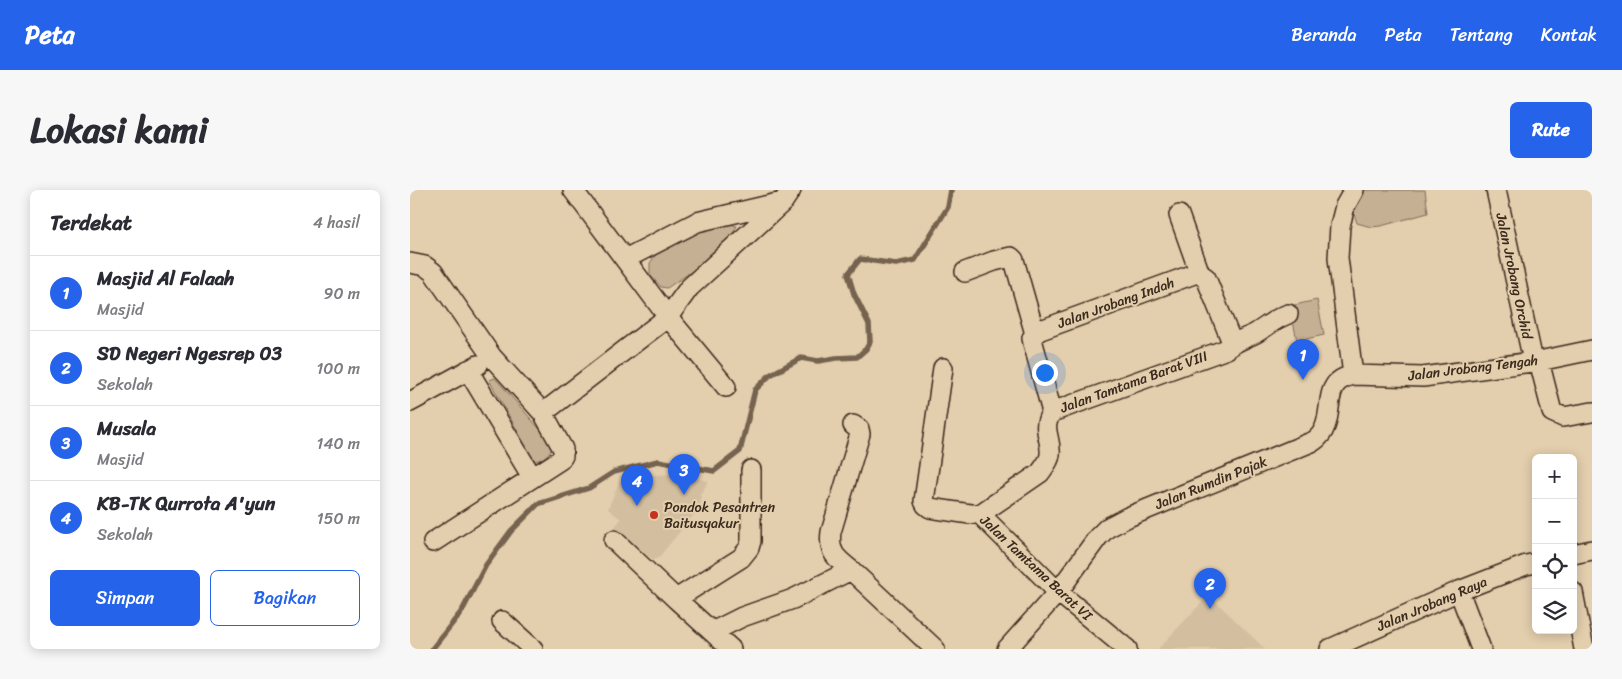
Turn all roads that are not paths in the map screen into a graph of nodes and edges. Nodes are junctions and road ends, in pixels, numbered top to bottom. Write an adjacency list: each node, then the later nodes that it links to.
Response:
1 (573, 190): 6 (street)
2 (1354, 190): 19 (street)
3 (1496, 190): 16 (street, Jalan Jrobang Orchid)
4 (787, 196): 6 (street); 11 (street)
5 (1179, 215): 9 (street)
6 (625, 259): 11 (street)
7 (410, 263): 15 (street)
8 (964, 272): 12 (street)
9 (1200, 274): 12 (street, Jalan Jrobang Indah); 13 (street)
10 (1288, 314): 13 (street, Jalan Tamtama Barat VIII)
11 (668, 317): 20 (street); 24 (street)
12 (1035, 334): 22 (street)
13 (1231, 344): 22 (street, Jalan Tamtama Barat VIII)
14 (1592, 350): 16 (street, Jalan Jrobang Tengah)
15 (492, 357): 18 (street); 24 (street)
16 (1536, 361): 19 (street, Jalan Jrobang Tengah); 23 (street, Jalan Jrobang Orchid)
17 (943, 368): 28 (street, Jalan Tamtama Barat VI)
18 (468, 370): 21 (street); 27 (street)
19 (1354, 375): 36 (street, Jalan Rumdin Pajak)
20 (726, 387)
21 (410, 402)
22 (1052, 412): 28 (street, Jalan Tamtama Barat VIII)
23 (1592, 412)
24 (543, 414): 27 (street)
25 (853, 426): 34 (street)
26 (751, 470): 37 (street)
27 (532, 477): 30 (street)
28 (980, 514): 36 (street, Jalan Tamtama Barat VI)
29 (614, 540): 37 (street)
30 (433, 542)
31 (1592, 550): 32 (street)
32 (1577, 553)
33 (1532, 564): 35 (street, Jalan Jrobang Raya)
34 (851, 570): 40 (street); 43 (street)
35 (1459, 591): 46 (street, Jalan Jrobang Raya); 47 (street)
36 (1058, 592): 44 (street); 45 (street, Jalan Tamtama Barat VI)
37 (676, 599): 40 (street)
38 (1577, 613): 48 (street)
39 (502, 621): 41 (street)
40 (712, 632): 42 (street)
41 (533, 649)
42 (732, 649)
43 (935, 649)
44 (1006, 649)
45 (1127, 649)
46 (1330, 649)
47 (1481, 649)
48 (1584, 649)

